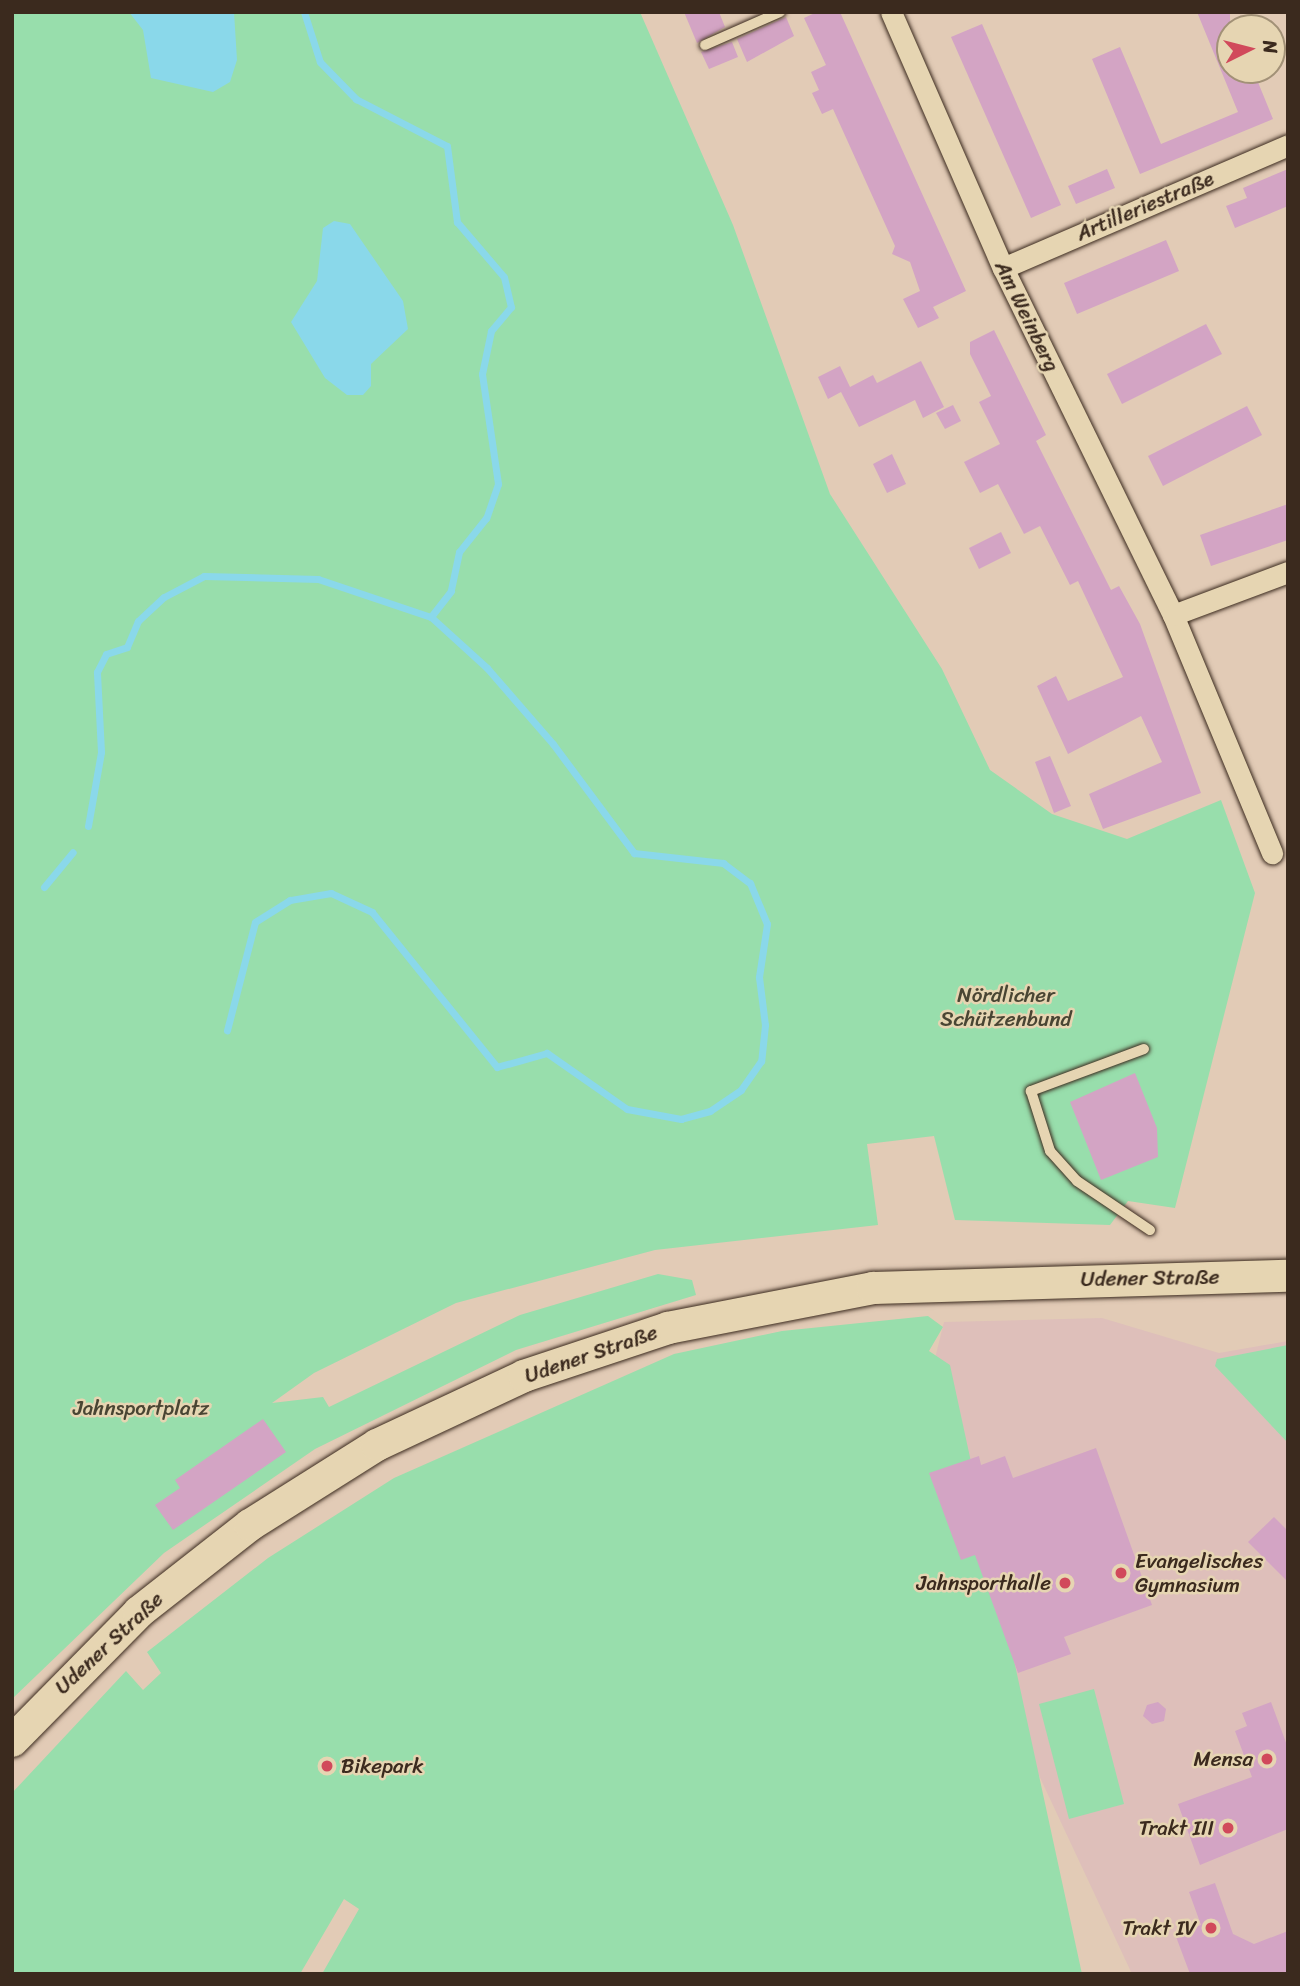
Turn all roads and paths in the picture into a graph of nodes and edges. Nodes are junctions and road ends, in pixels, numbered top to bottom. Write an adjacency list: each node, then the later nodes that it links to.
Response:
1 (780, 12): 3 (lane)
2 (891, 12): 5 (street, Am Weinberg)
3 (705, 45)
4 (1288, 145): 5 (street, Artilleriestraße)
5 (1003, 268): 7 (street, Am Weinberg)
6 (1288, 572): 7 (street)
7 (1173, 615): 8 (street, Am Weinberg)
8 (1272, 853)
9 (1144, 1049): 10 (lane)
10 (1150, 1230)
11 (1288, 1276): 12 (main road, Udener Straße)
12 (12, 1741)

